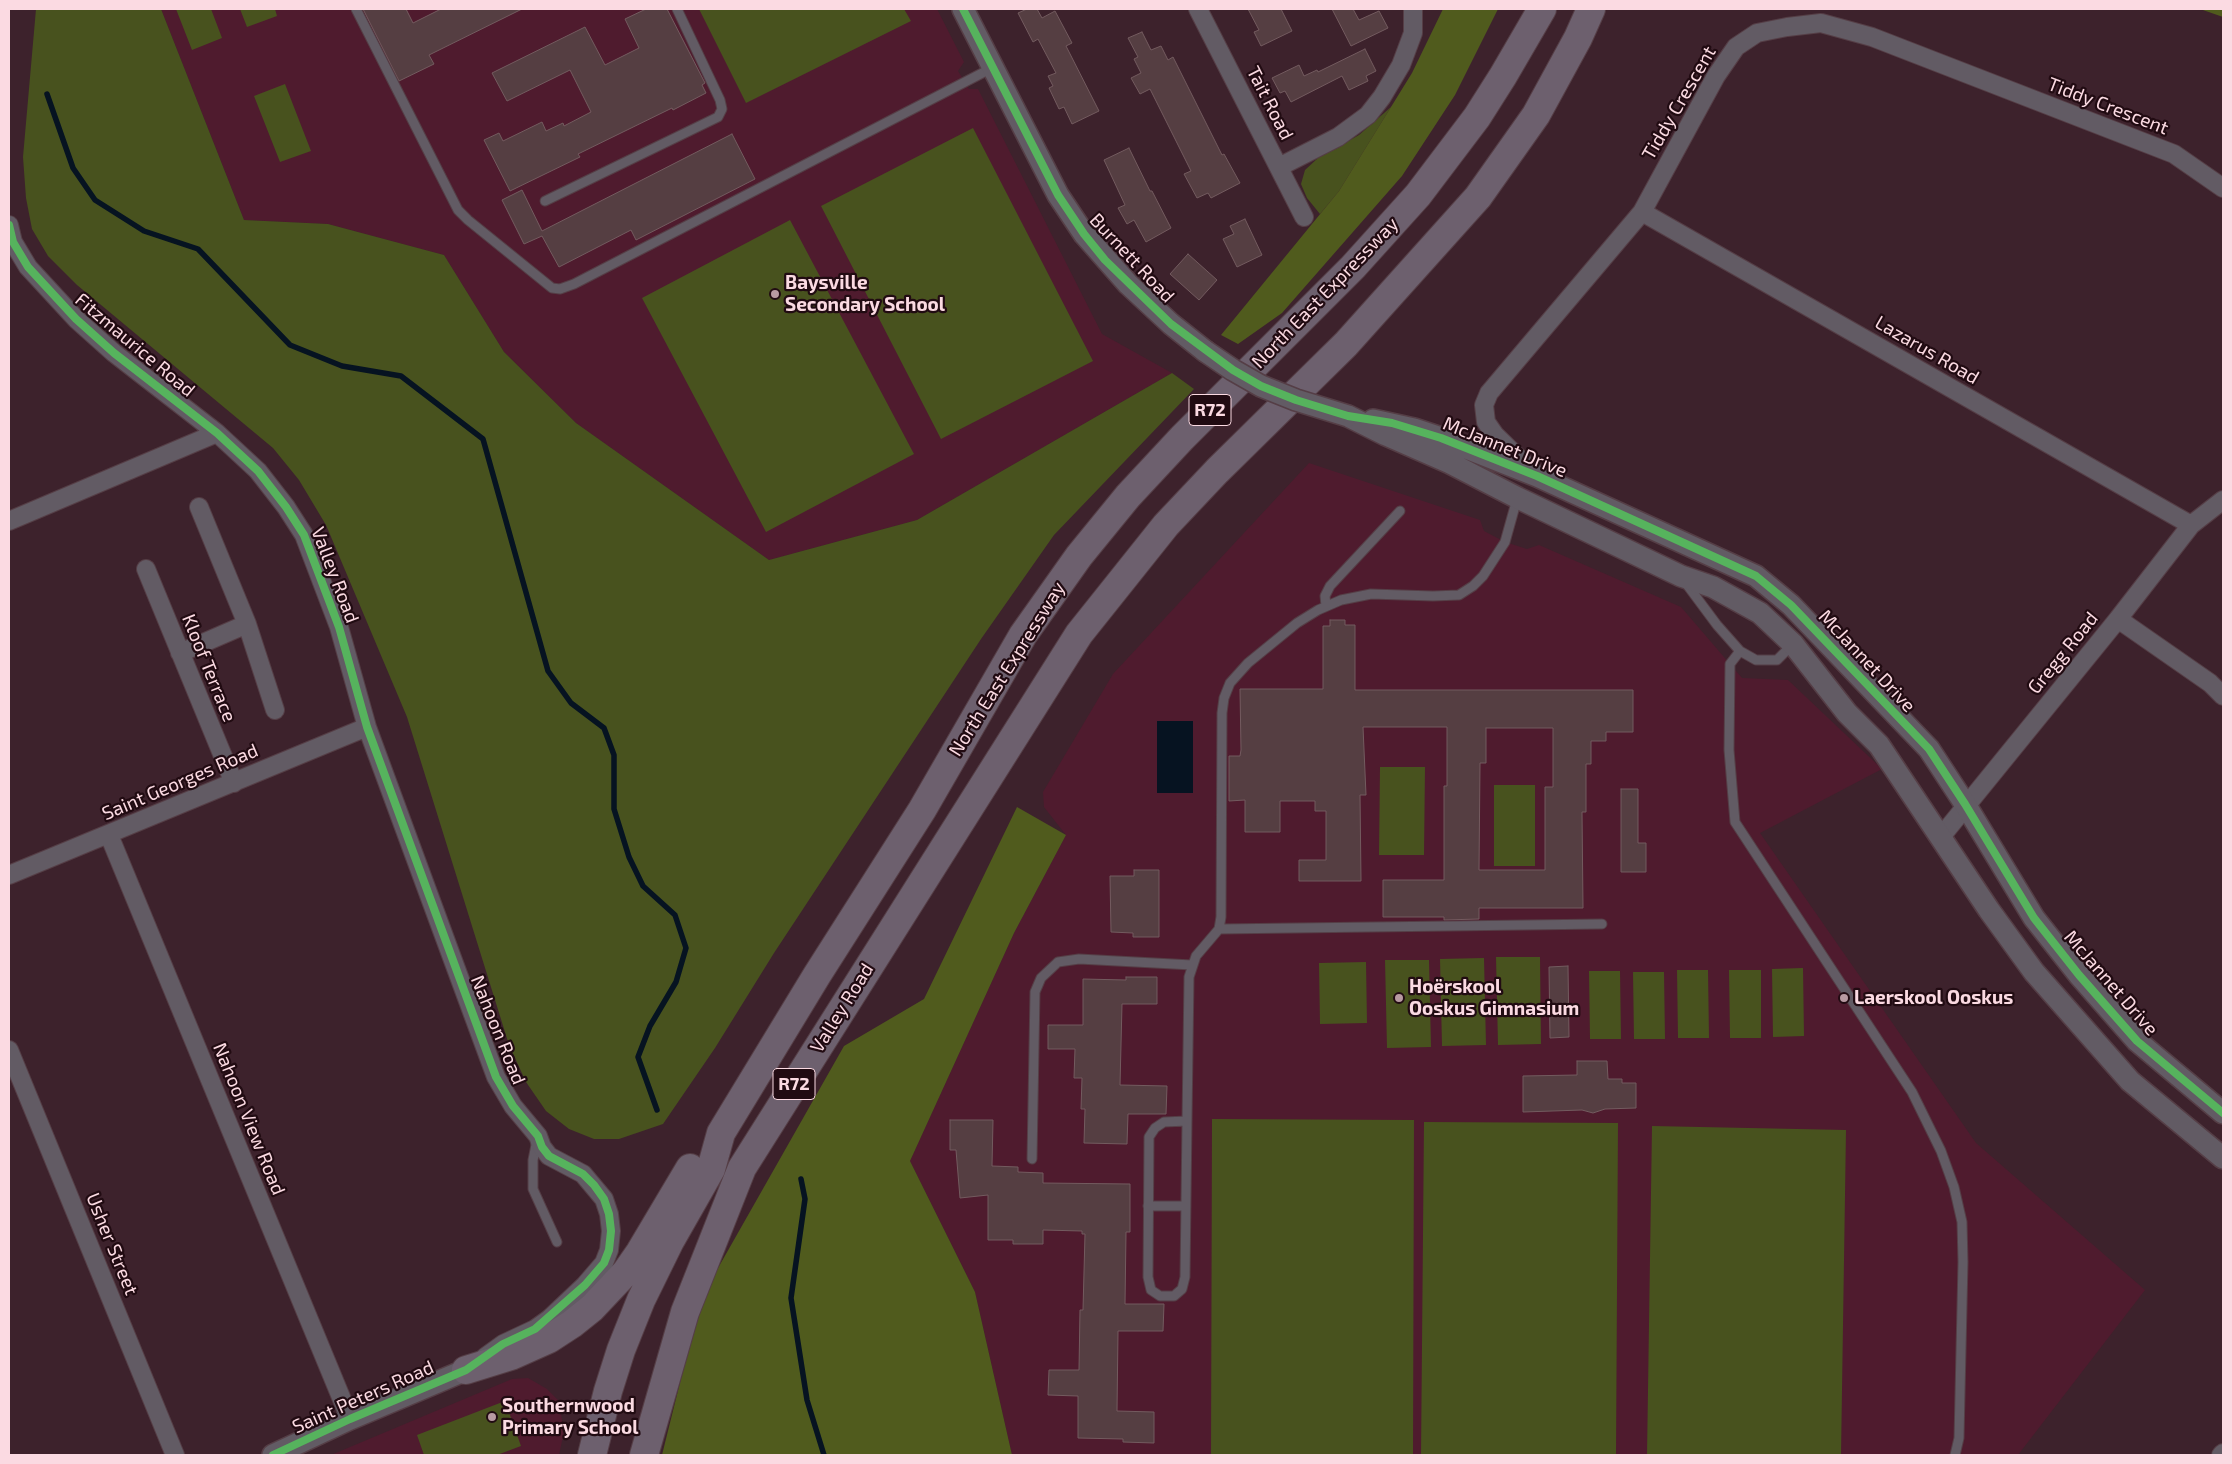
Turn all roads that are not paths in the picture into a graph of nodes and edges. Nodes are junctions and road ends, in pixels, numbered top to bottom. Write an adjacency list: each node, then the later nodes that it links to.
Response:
1 (356, 9): 9 (lane)
2 (677, 9): 12 (lane)
3 (963, 9): 9 (street, Burnett Road)
4 (1198, 9): 10 (street, Tait Road)
5 (1413, 9): 10 (street)
6 (1542, 9): 8 (highway, North East Expressway / R72)
7 (1591, 9): 62 (highway, Valley Road / R72)
8 (1530, 21): 40 (highway, North East Expressway / R72)
9 (992, 68): 16 (street, Burnett Road, bridge)
10 (1279, 167): 14 (street, Tait Road)
11 (2223, 188): 13 (street, Tiddy Crescent)
12 (545, 201)
13 (1642, 212): 19 (street, Tiddy Crescent); 25 (street, Lazarus Road)
14 (1304, 217)
15 (9, 225): 17 (street, Fitzmaurice Road)
16 (1348, 416): 18 (street, McJannet Drive); 20 (street, McJannet Drive)
17 (217, 433): 24 (street); 37 (street, Valley Road)
18 (1476, 452): 19 (street, McJannet Drive); 20 (street)
19 (1537, 476): 30 (street, McJannet Drive)
20 (1518, 498): 27 (street, McJannet Drive); 28 (lane)
21 (2223, 500): 25 (street, Gregg Road)
22 (199, 507): 31 (street)
23 (1400, 511): 28 (lane)
24 (9, 520)
25 (2191, 525): 29 (street, Gregg Road)
26 (146, 569): 34 (street, Kloof Terrace)
27 (1681, 576): 32 (street, McJannet Drive); 33 (lane)
28 (1326, 606): 45 (lane)
29 (2118, 619): 35 (street); 39 (street, Gregg Road)
30 (1807, 621): 32 (street); 39 (street, McJannet Drive)
31 (247, 624): 34 (street); 36 (street)
32 (1793, 644): 33 (lane); 42 (street, McJannet Drive)
33 (1740, 651): 63 (lane)
34 (180, 654): 38 (street, Kloof Terrace)
35 (2223, 696)
36 (275, 710)
37 (367, 727): 38 (street, Saint Georges Road); 51 (street, Nahoon Road)
38 (234, 783): 41 (street, Saint Georges Road)
39 (1966, 804): 42 (street, Gregg Road); 48 (street, McJannet Drive)
40 (922, 810): 50 (highway, Valley Road / R72)
41 (109, 835): 43 (street, Saint Georges Road); 58 (street, Nahoon View Road)
42 (1940, 838): 52 (street, McJannet Drive)
43 (9, 875)
44 (1602, 924): 45 (lane)
45 (1219, 929): 46 (lane)
46 (1192, 965): 49 (lane); 53 (lane)
47 (9, 1050): 59 (street, Usher Street)
48 (2223, 1113)
49 (1187, 1121): 54 (lane); 55 (lane)
50 (720, 1133): 57 (highway); 61 (highway, Valley Road / R72)
51 (538, 1136): 56 (lane); 57 (street, Nahoon Road)
52 (2223, 1158)
53 (1032, 1159)
54 (1148, 1206): 55 (lane); 55 (lane)
55 (1186, 1206)
56 (557, 1242)
57 (466, 1370): 58 (street, Saint Peters Road)
58 (350, 1419): 60 (street, Saint Peters Road)
59 (175, 1455)
60 (274, 1455)
61 (592, 1455)
62 (644, 1455)
63 (1955, 1455)

